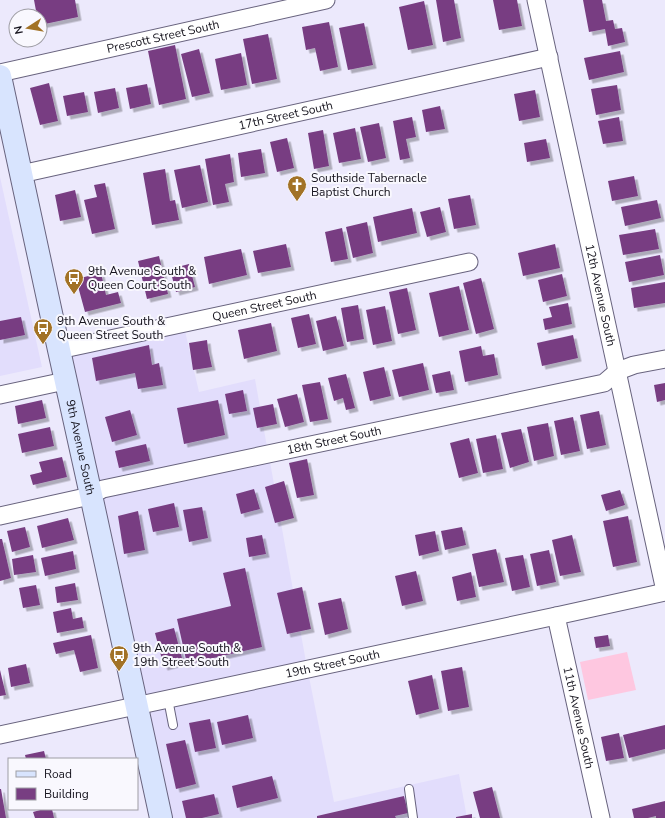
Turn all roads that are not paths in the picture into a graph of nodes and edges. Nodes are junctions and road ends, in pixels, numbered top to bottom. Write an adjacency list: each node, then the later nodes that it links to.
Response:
1 (326, 0): 4 (street, Prescott Street South)
2 (536, 0): 3 (street, 12th Avenue South)
3 (549, 57): 5 (street, 17th Street South); 9 (street, 12th Avenue South)
4 (1, 85): 5 (street, 9th Avenue South)
5 (21, 174): 7 (street, 9th Avenue South)
6 (469, 262): 7 (street, Queen Street South)
7 (59, 350): 10 (street, 9th Avenue South)
8 (665, 358): 9 (street, 18th Street South)
9 (618, 371): 12 (street, 18th Street South); 14 (street, 12th Avenue South)
10 (65, 381): 11 (street); 12 (street, 9th Avenue South)
11 (0, 395)
12 (91, 495): 13 (street, 18th Street South); 17 (street, 9th Avenue South)
13 (0, 516)
14 (665, 591): 15 (street, 19th Street South)
15 (556, 616): 16 (street, 19th Street South); 23 (street, 11th Avenue South)
16 (168, 699): 17 (street, 19th Street South); 18 (lane)
17 (136, 706): 19 (street, 19th Street South); 21 (street, 9th Avenue South)
18 (173, 725)
19 (0, 735)
20 (409, 789): 22 (lane)
21 (160, 818)
22 (413, 818)
23 (601, 818)

